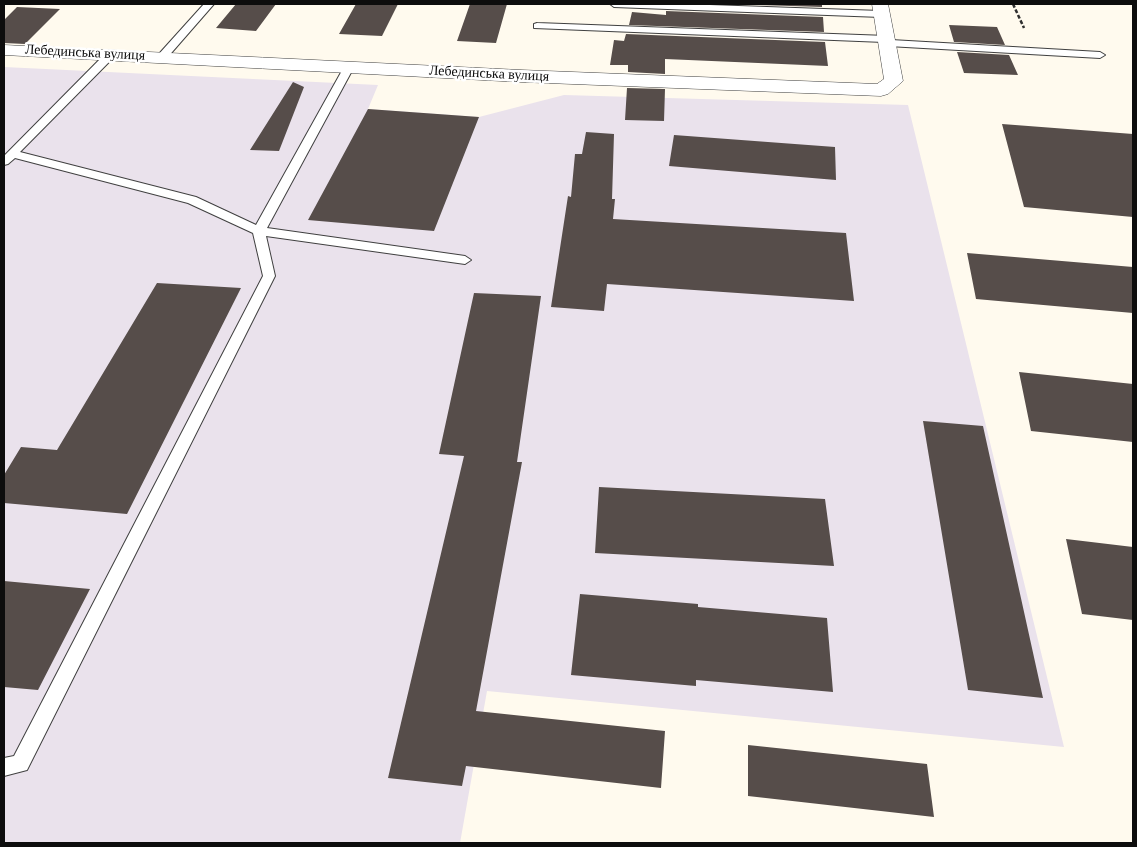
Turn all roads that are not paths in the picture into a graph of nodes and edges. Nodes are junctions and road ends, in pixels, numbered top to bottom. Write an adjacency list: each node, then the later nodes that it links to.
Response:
1 (208, 4): 9 (lane)
2 (614, 4): 3 (lane)
3 (881, 9): 5 (street, Лебединська вулиця)
4 (538, 26): 5 (lane)
5 (887, 41): 8 (lane); 10 (street, Лебединська вулиця)
6 (4, 50): 7 (street, Лебединська вулиця)
7 (110, 55): 9 (street, Лебединська вулиця); 11 (lane)
8 (1100, 55)
9 (162, 57): 10 (street, Лебединська вулиця)
10 (349, 67): 13 (lane)
11 (14, 154): 12 (lane); 13 (lane)
12 (4, 162)
13 (259, 231): 14 (lane); 15 (lane)
14 (465, 260)
15 (4, 767)

